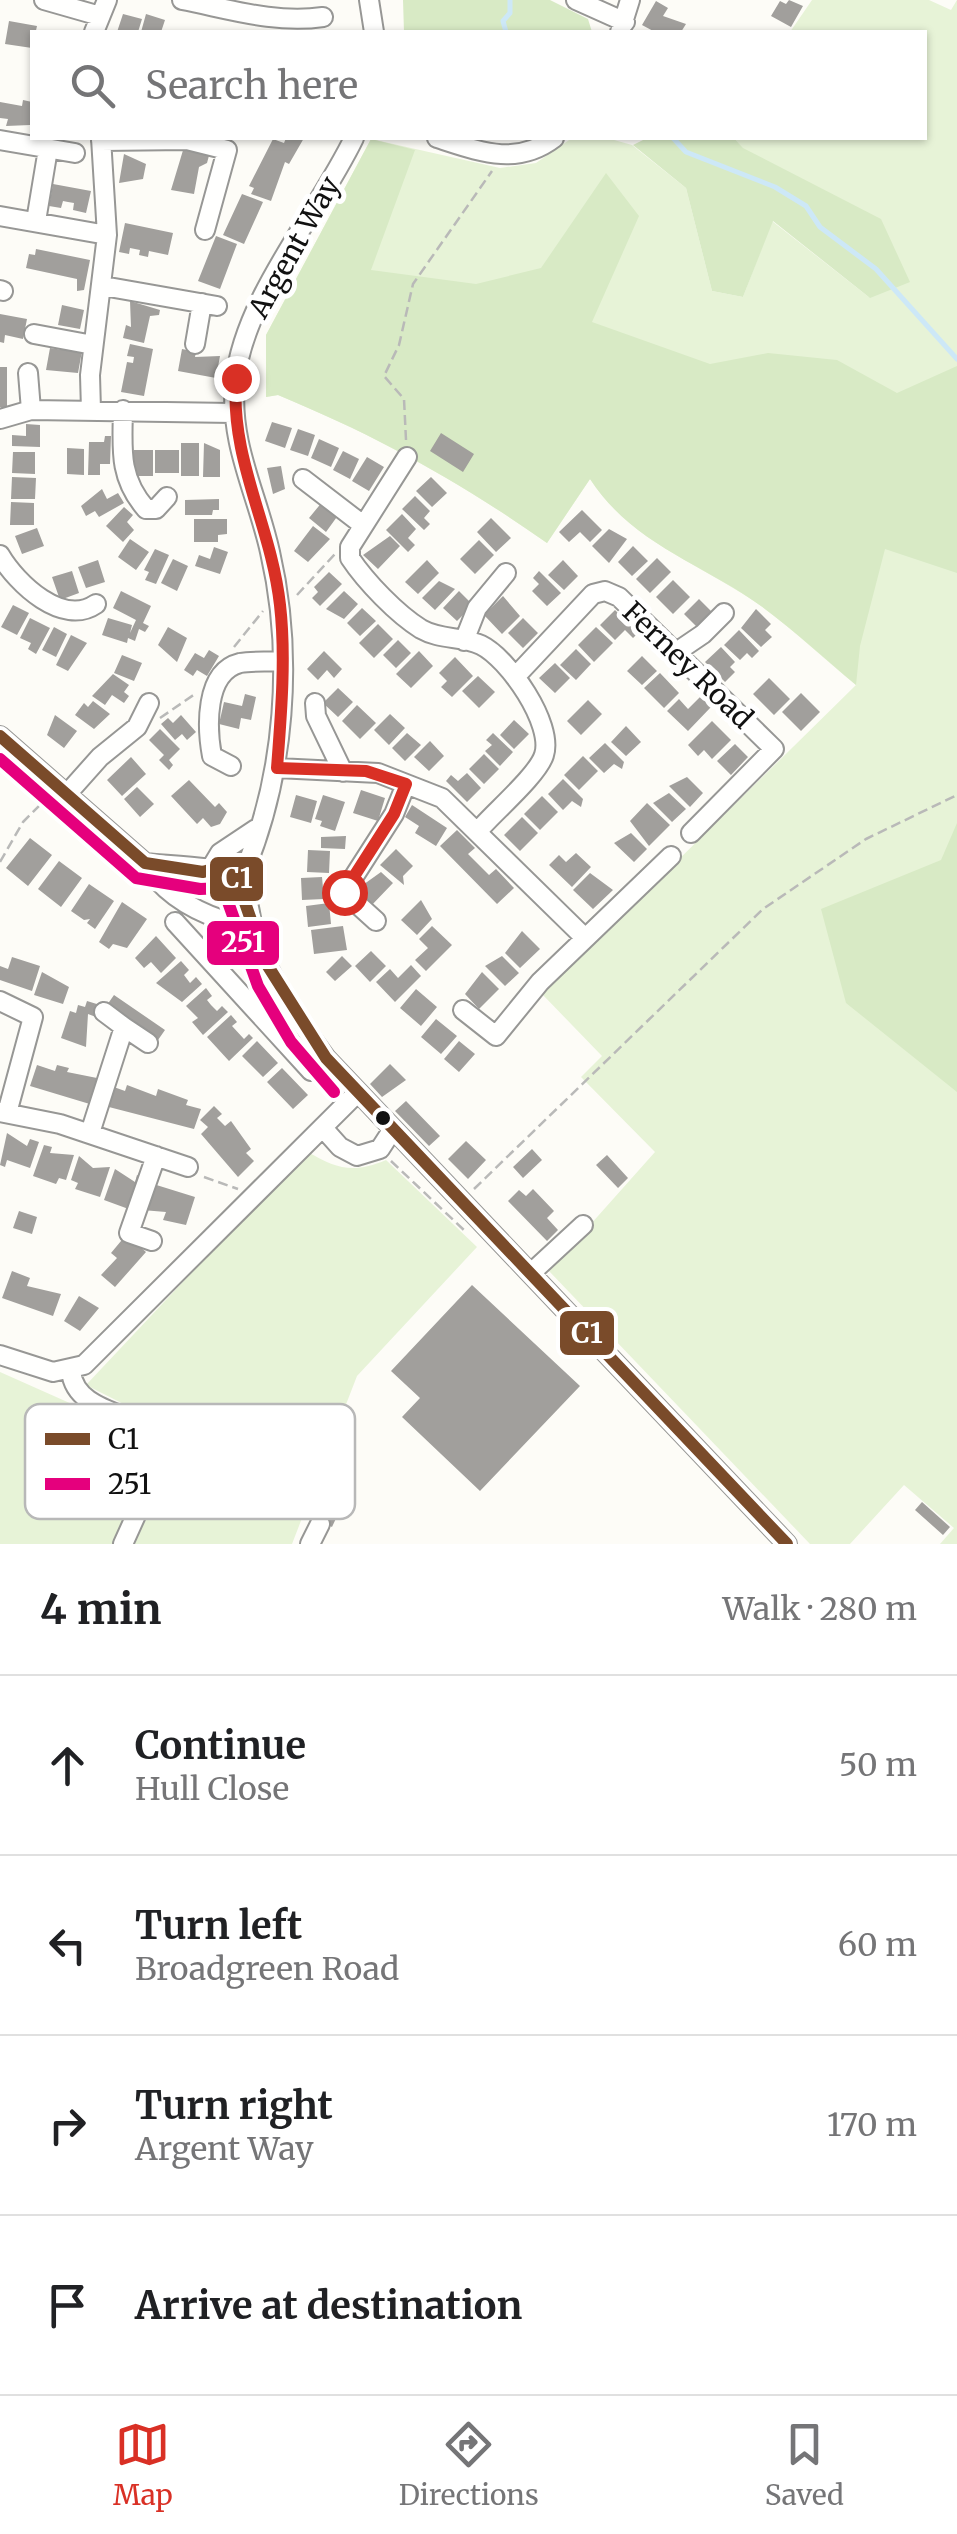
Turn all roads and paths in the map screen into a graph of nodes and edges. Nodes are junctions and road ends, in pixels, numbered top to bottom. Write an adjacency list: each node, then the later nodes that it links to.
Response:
1 (44, 0): 6 (street)
2 (182, 0): 7 (street)
3 (369, 0): 9 (street)
4 (576, 0): 8 (street)
5 (630, 0): 8 (street)
6 (100, 16)
7 (323, 17)
8 (622, 28)
9 (374, 30)
10 (0, 140): 16 (street)
11 (101, 140): 22 (street)
12 (187, 140): 21 (street)
13 (353, 140): 31 (street, Argent Way)
14 (444, 140): 18 (street)
15 (551, 140): 18 (street)
16 (48, 149): 17 (street); 20 (street)
17 (76, 153)
18 (497, 155): 33 (path)
19 (0, 216): 20 (street)
20 (36, 222): 22 (street)
21 (205, 230)
22 (107, 235): 23 (street)
23 (103, 286): 25 (street); 26 (street)
24 (34, 334): 26 (street)
25 (195, 344)
26 (93, 345): 29 (street)
27 (28, 373): 28 (street)
28 (31, 410): 29 (street); 32 (street)
29 (91, 410): 30 (street)
30 (123, 410): 31 (street); 35 (street)
31 (233, 413): 41 (street, Argent Way)
32 (0, 420)
33 (407, 457): 36 (street)
34 (303, 479): 36 (street)
35 (167, 496)
36 (362, 525): 37 (street)
37 (350, 547): 41 (path); 43 (street)
38 (0, 555): 40 (street)
39 (506, 573): 43 (street)
40 (96, 604)
41 (280, 606): 45 (path); 46 (street, Argent Way)
42 (724, 613): 44 (street)
43 (464, 640): 47 (street)
44 (675, 653): 47 (street, Ferney Road); 61 (street, Ferney Road)
45 (224, 659)
46 (280, 661): 48 (street); 54 (street, Argent Way)
47 (516, 676): 60 (street)
48 (201, 692): 51 (path); 53 (street)
49 (149, 703): 51 (street)
50 (315, 703): 55 (street)
51 (137, 728): 57 (street)
52 (0, 736): 57 (street)
53 (231, 766)
54 (277, 768): 55 (street); 59 (street, Argent Way)
55 (343, 772): 56 (street)
56 (406, 784): 60 (street); 69 (street)
57 (63, 790): 63 (path); 64 (street)
58 (957, 795): 89 (path)
59 (256, 828): 65 (street); 66 (street, Argent Way)
60 (478, 830): 71 (street)
61 (691, 834)
62 (671, 856): 71 (street)
63 (0, 862)
64 (145, 864): 65 (street); 67 (street)
65 (207, 870): 66 (street); 67 (street)
66 (244, 892): 68 (street); 72 (street)
67 (198, 910): 68 (street)
68 (222, 920): 72 (street)
69 (376, 921)
70 (175, 922): 77 (street)
71 (584, 937): 75 (street)
72 (256, 942): 74 (street)
73 (0, 1001): 82 (street)
74 (285, 1002): 77 (street); 81 (street)
75 (463, 1010)
76 (104, 1012): 78 (street)
77 (265, 1018): 80 (street)
78 (124, 1027): 79 (street); 85 (street)
79 (148, 1043)
80 (311, 1071)
81 (358, 1092): 83 (street); 84 (street)
82 (3, 1112): 85 (street)
83 (323, 1128): 84 (street); 88 (street)
84 (393, 1129): 89 (street)
85 (90, 1133): 86 (street)
86 (156, 1156): 87 (street); 91 (street)
87 (188, 1167): 88 (path)
88 (253, 1197): 94 (street)
89 (462, 1201): 92 (street)
90 (583, 1225): 92 (street)
91 (152, 1241)
92 (531, 1273): 100 (street)
93 (0, 1354): 94 (street)
94 (71, 1371): 95 (street)
95 (95, 1404)
96 (134, 1519): 98 (street)
97 (320, 1524): 99 (street)
98 (122, 1544)
99 (310, 1544)
100 (787, 1544)

